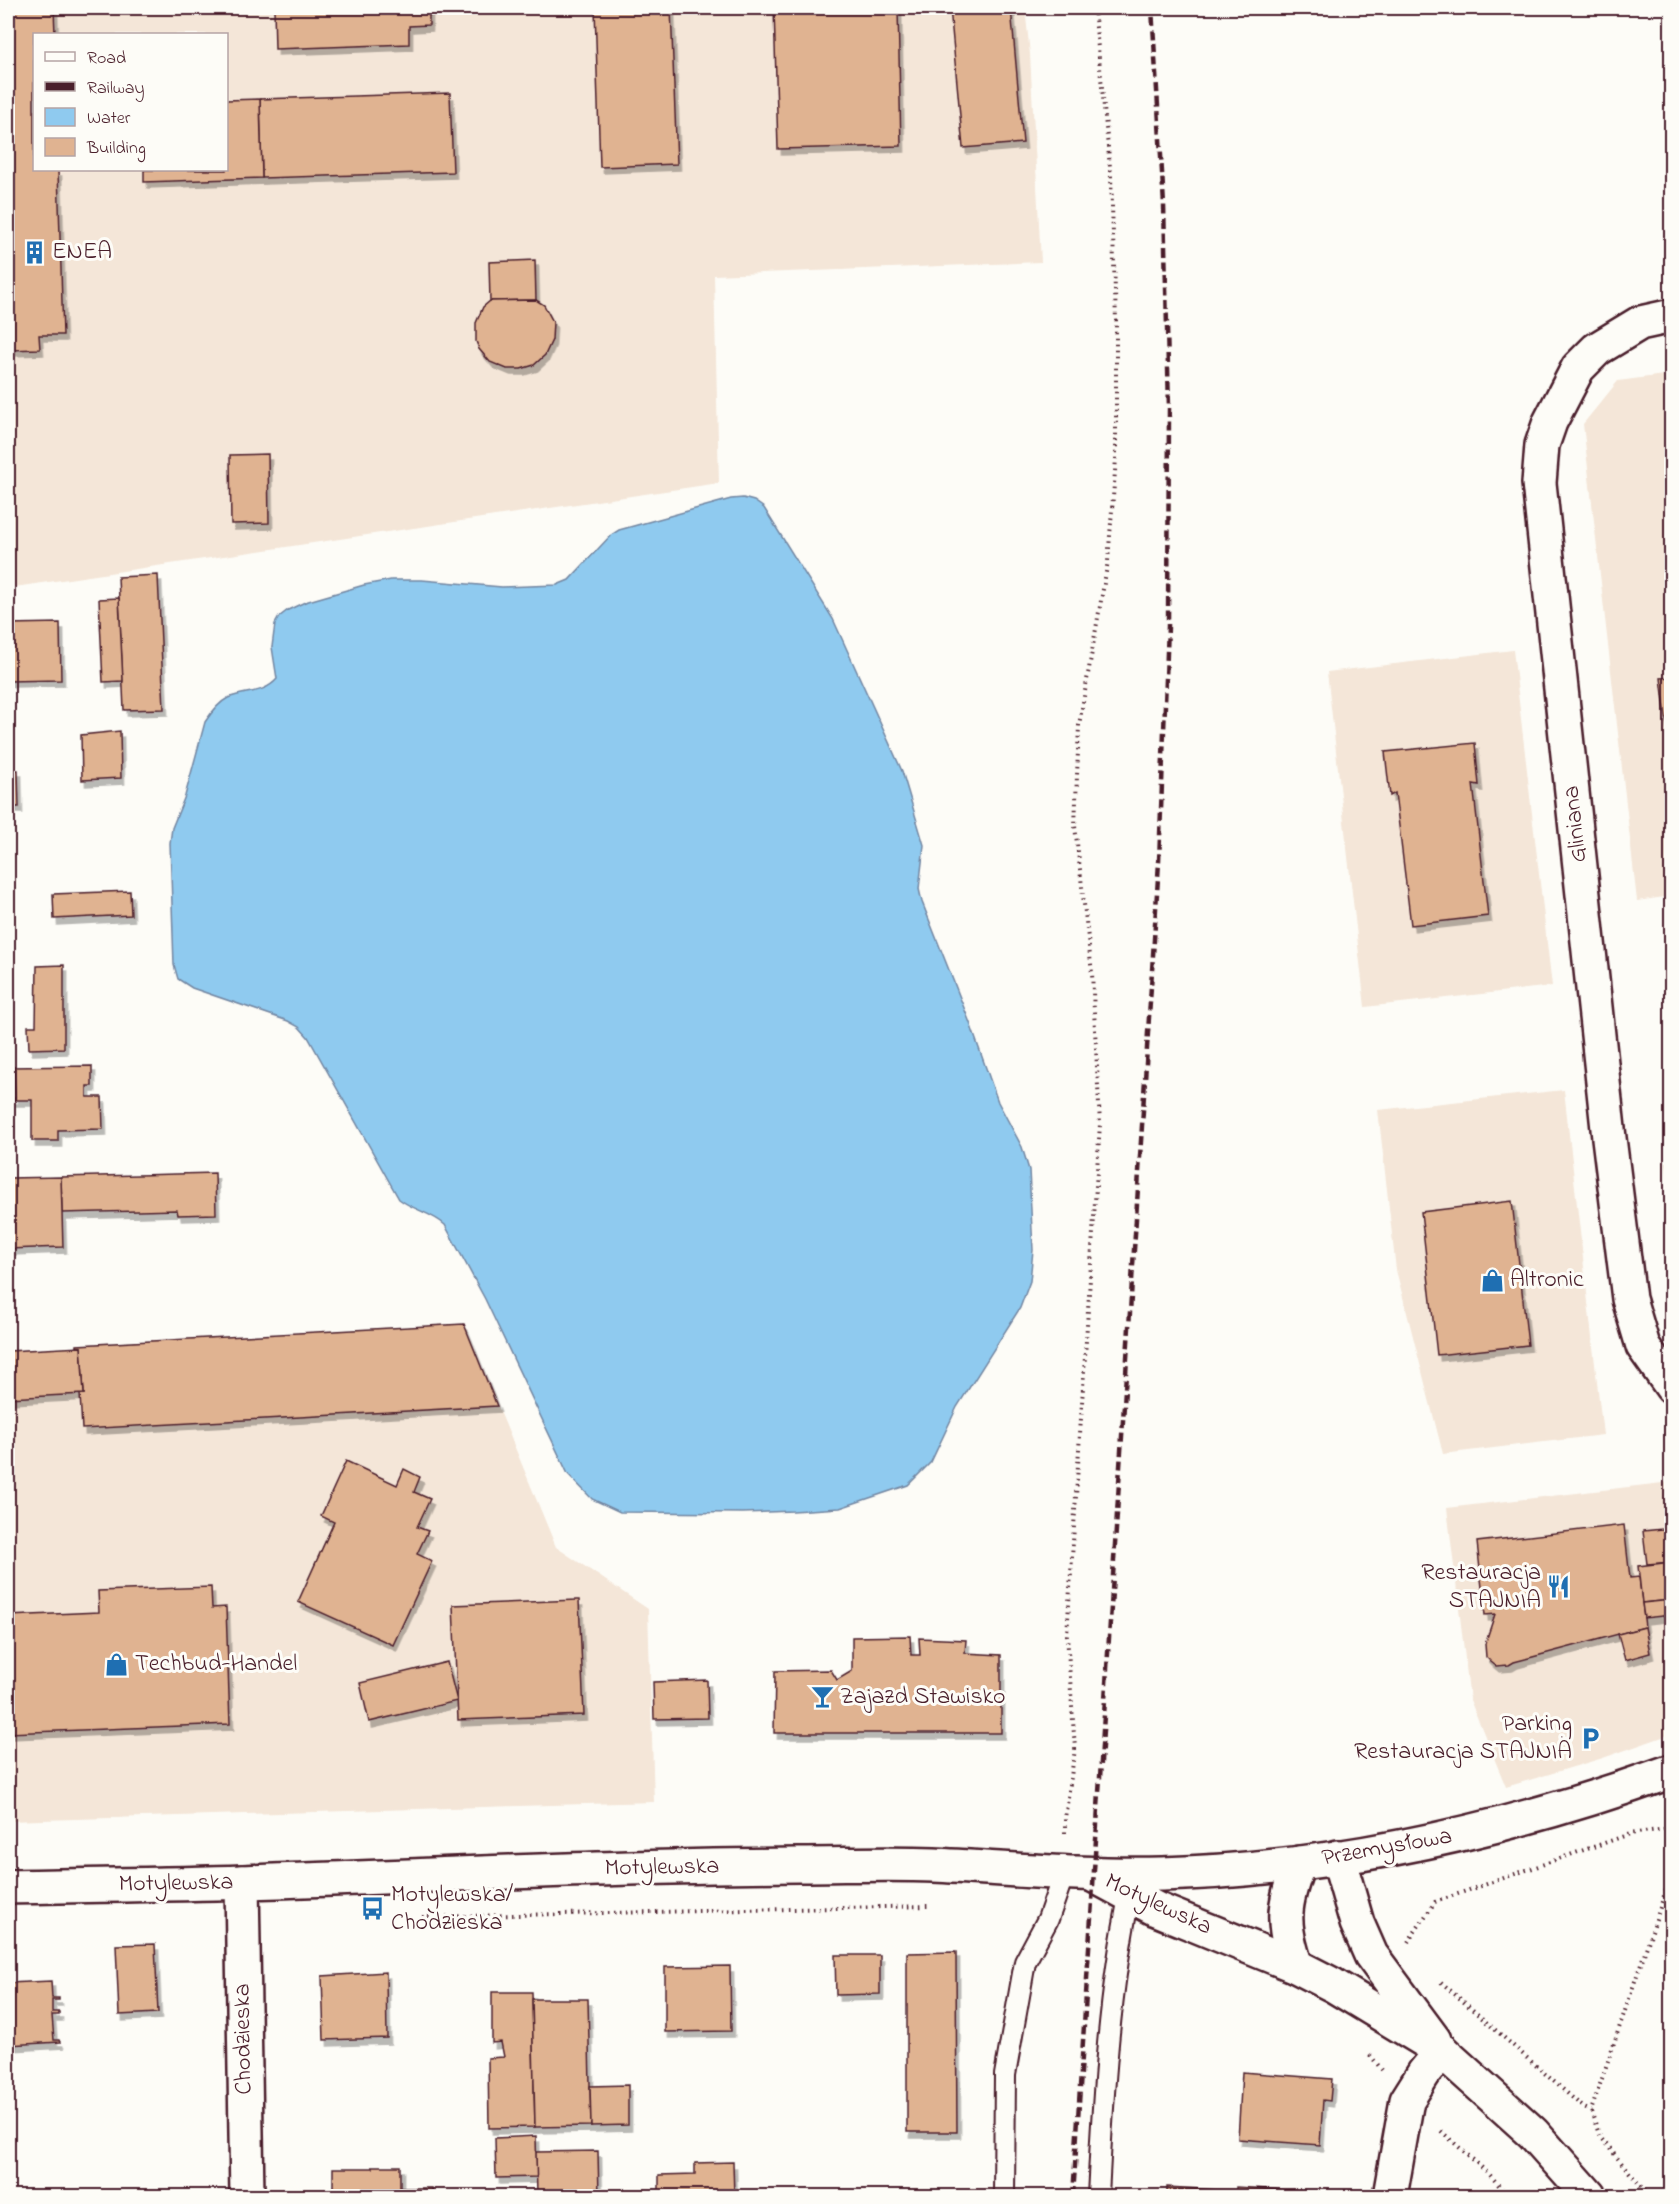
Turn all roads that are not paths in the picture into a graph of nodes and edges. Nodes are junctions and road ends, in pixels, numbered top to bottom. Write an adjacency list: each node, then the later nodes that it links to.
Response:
1 (1671, 316): 2 (street, Gliniana)
2 (1671, 1387)
3 (1671, 1771): 4 (street, Przemysłowa)
4 (1338, 1857): 5 (street, Przemysłowa); 11 (street, Motylewska)
5 (1299, 1863): 6 (street, Przemysłowa); 10 (street)
6 (1078, 1874): 7 (street, Motylewska); 9 (street, Motylewska); 13 (lane)
7 (242, 1882): 8 (street, Motylewska); 12 (street, Chodzieska)
8 (8, 1887)
9 (1130, 1893): 10 (street, Motylewska); 14 (lane)
10 (1296, 1966): 11 (street, Motylewska)
11 (1442, 2051): 15 (street); 16 (street, Motylewska)
12 (248, 2196)
13 (1004, 2196)
14 (1098, 2196)
15 (1390, 2196)
16 (1589, 2196)

